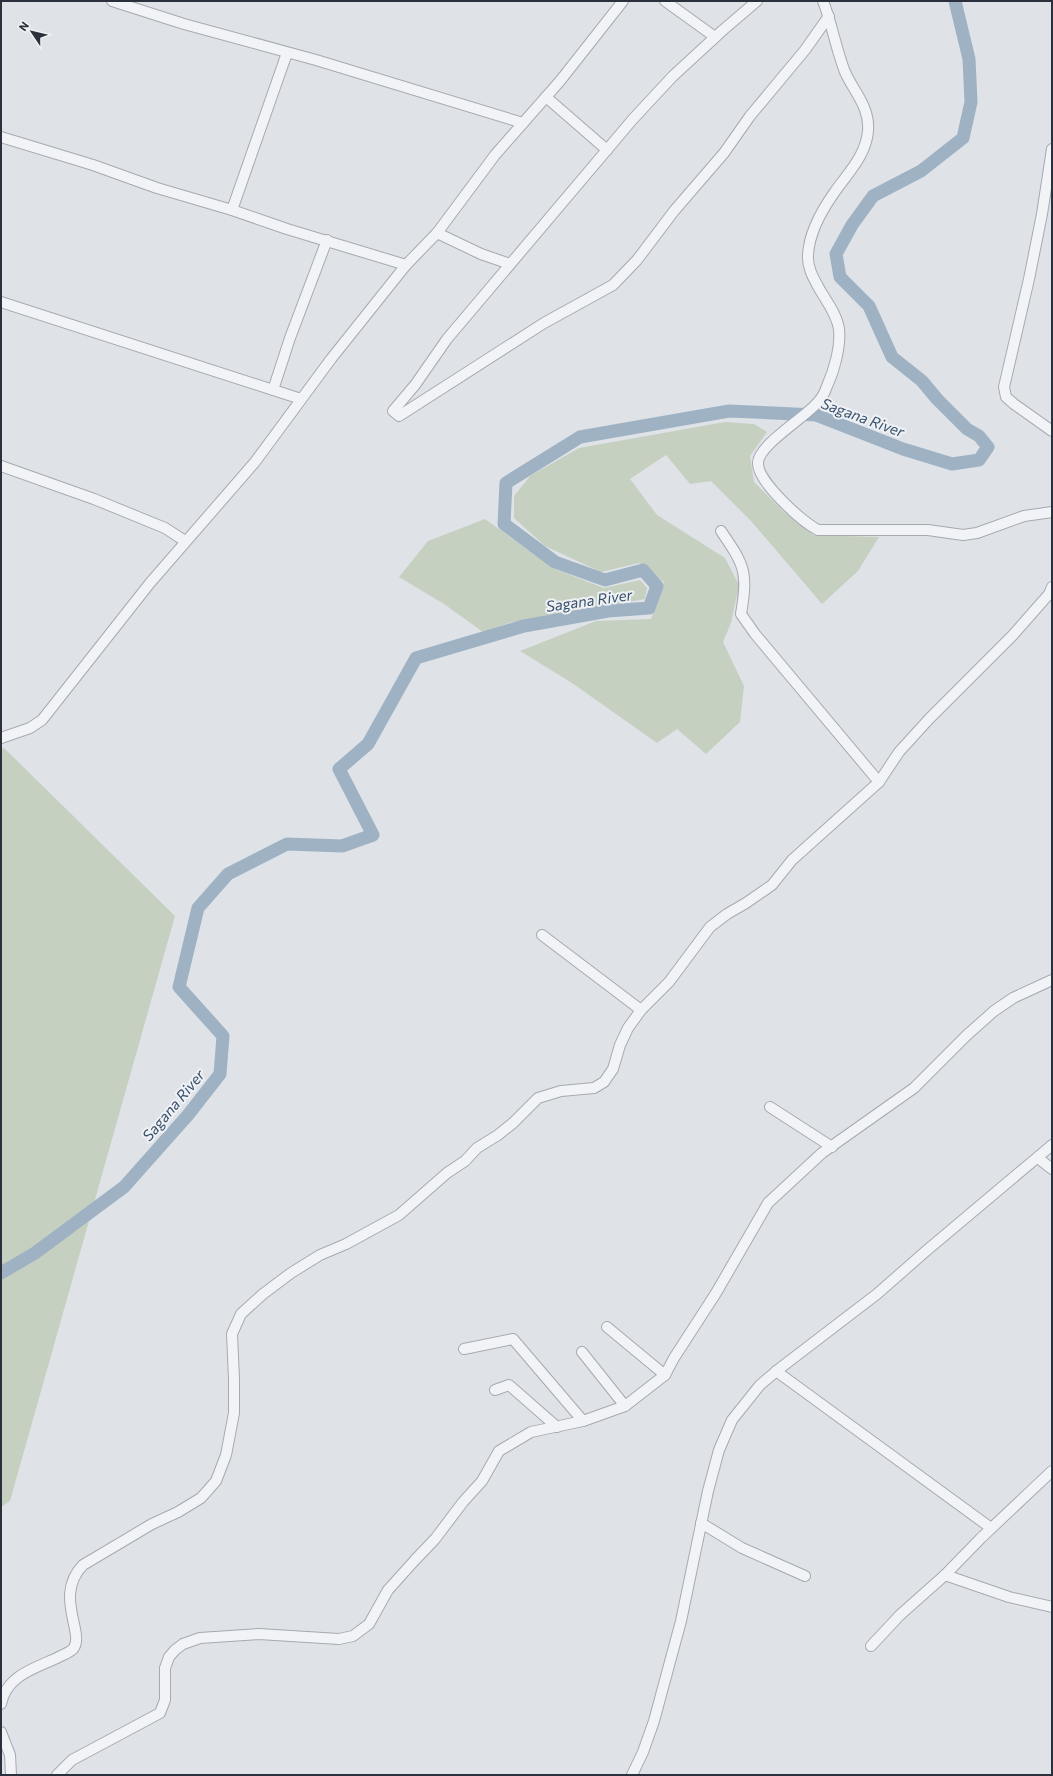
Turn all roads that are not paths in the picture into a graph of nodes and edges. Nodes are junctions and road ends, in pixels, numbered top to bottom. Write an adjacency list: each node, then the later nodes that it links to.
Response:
1 (112, 1): 8 (street)
2 (623, 1): 9 (street)
3 (665, 1): 7 (street)
4 (757, 1): 7 (street)
5 (822, 1): 6 (street)
6 (829, 16): 17 (street); 24 (street)
7 (715, 38): 13 (street)
8 (287, 53): 10 (street); 14 (street)
9 (546, 97): 10 (street); 13 (street)
10 (523, 123): 15 (street)
11 (1, 137): 14 (street)
12 (1052, 149): 22 (street)
13 (607, 150): 17 (street)
14 (232, 210): 16 (street)
15 (437, 233): 17 (street); 18 (street)
16 (327, 240): 18 (street); 20 (street)
17 (510, 264)
18 (406, 265): 21 (street)
19 (1, 302): 20 (street)
20 (273, 390): 21 (street)
21 (301, 399): 26 (street)
22 (1052, 431)
23 (1, 466): 26 (street)
24 (1052, 512)
25 (721, 531): 29 (street)
26 (185, 541): 28 (street)
27 (1052, 587): 29 (street)
28 (1, 738)
29 (879, 782): 32 (street)
30 (542, 935): 32 (street)
31 (1052, 980): 35 (street)
32 (641, 1010): 54 (street)
33 (770, 1106): 35 (street)
34 (1052, 1146): 36 (street)
35 (832, 1147): 42 (street)
36 (1038, 1158): 37 (street); 41 (street)
37 (1052, 1169)
38 (607, 1327): 42 (street)
39 (464, 1349): 45 (street)
40 (582, 1352): 44 (street)
41 (776, 1371): 48 (street); 49 (street)
42 (664, 1375): 44 (street)
43 (495, 1390): 46 (street)
44 (625, 1406): 45 (street)
45 (582, 1421): 46 (street)
46 (557, 1427): 57 (street)
47 (1052, 1471): 49 (street)
48 (701, 1523): 51 (street); 58 (street)
49 (991, 1528): 50 (street)
50 (945, 1575): 52 (street); 53 (street)
51 (805, 1576)
52 (1052, 1607)
53 (871, 1646)
54 (1, 1704)
55 (1, 1732): 56 (street)
56 (11, 1775)
57 (57, 1775)
58 (632, 1775)

